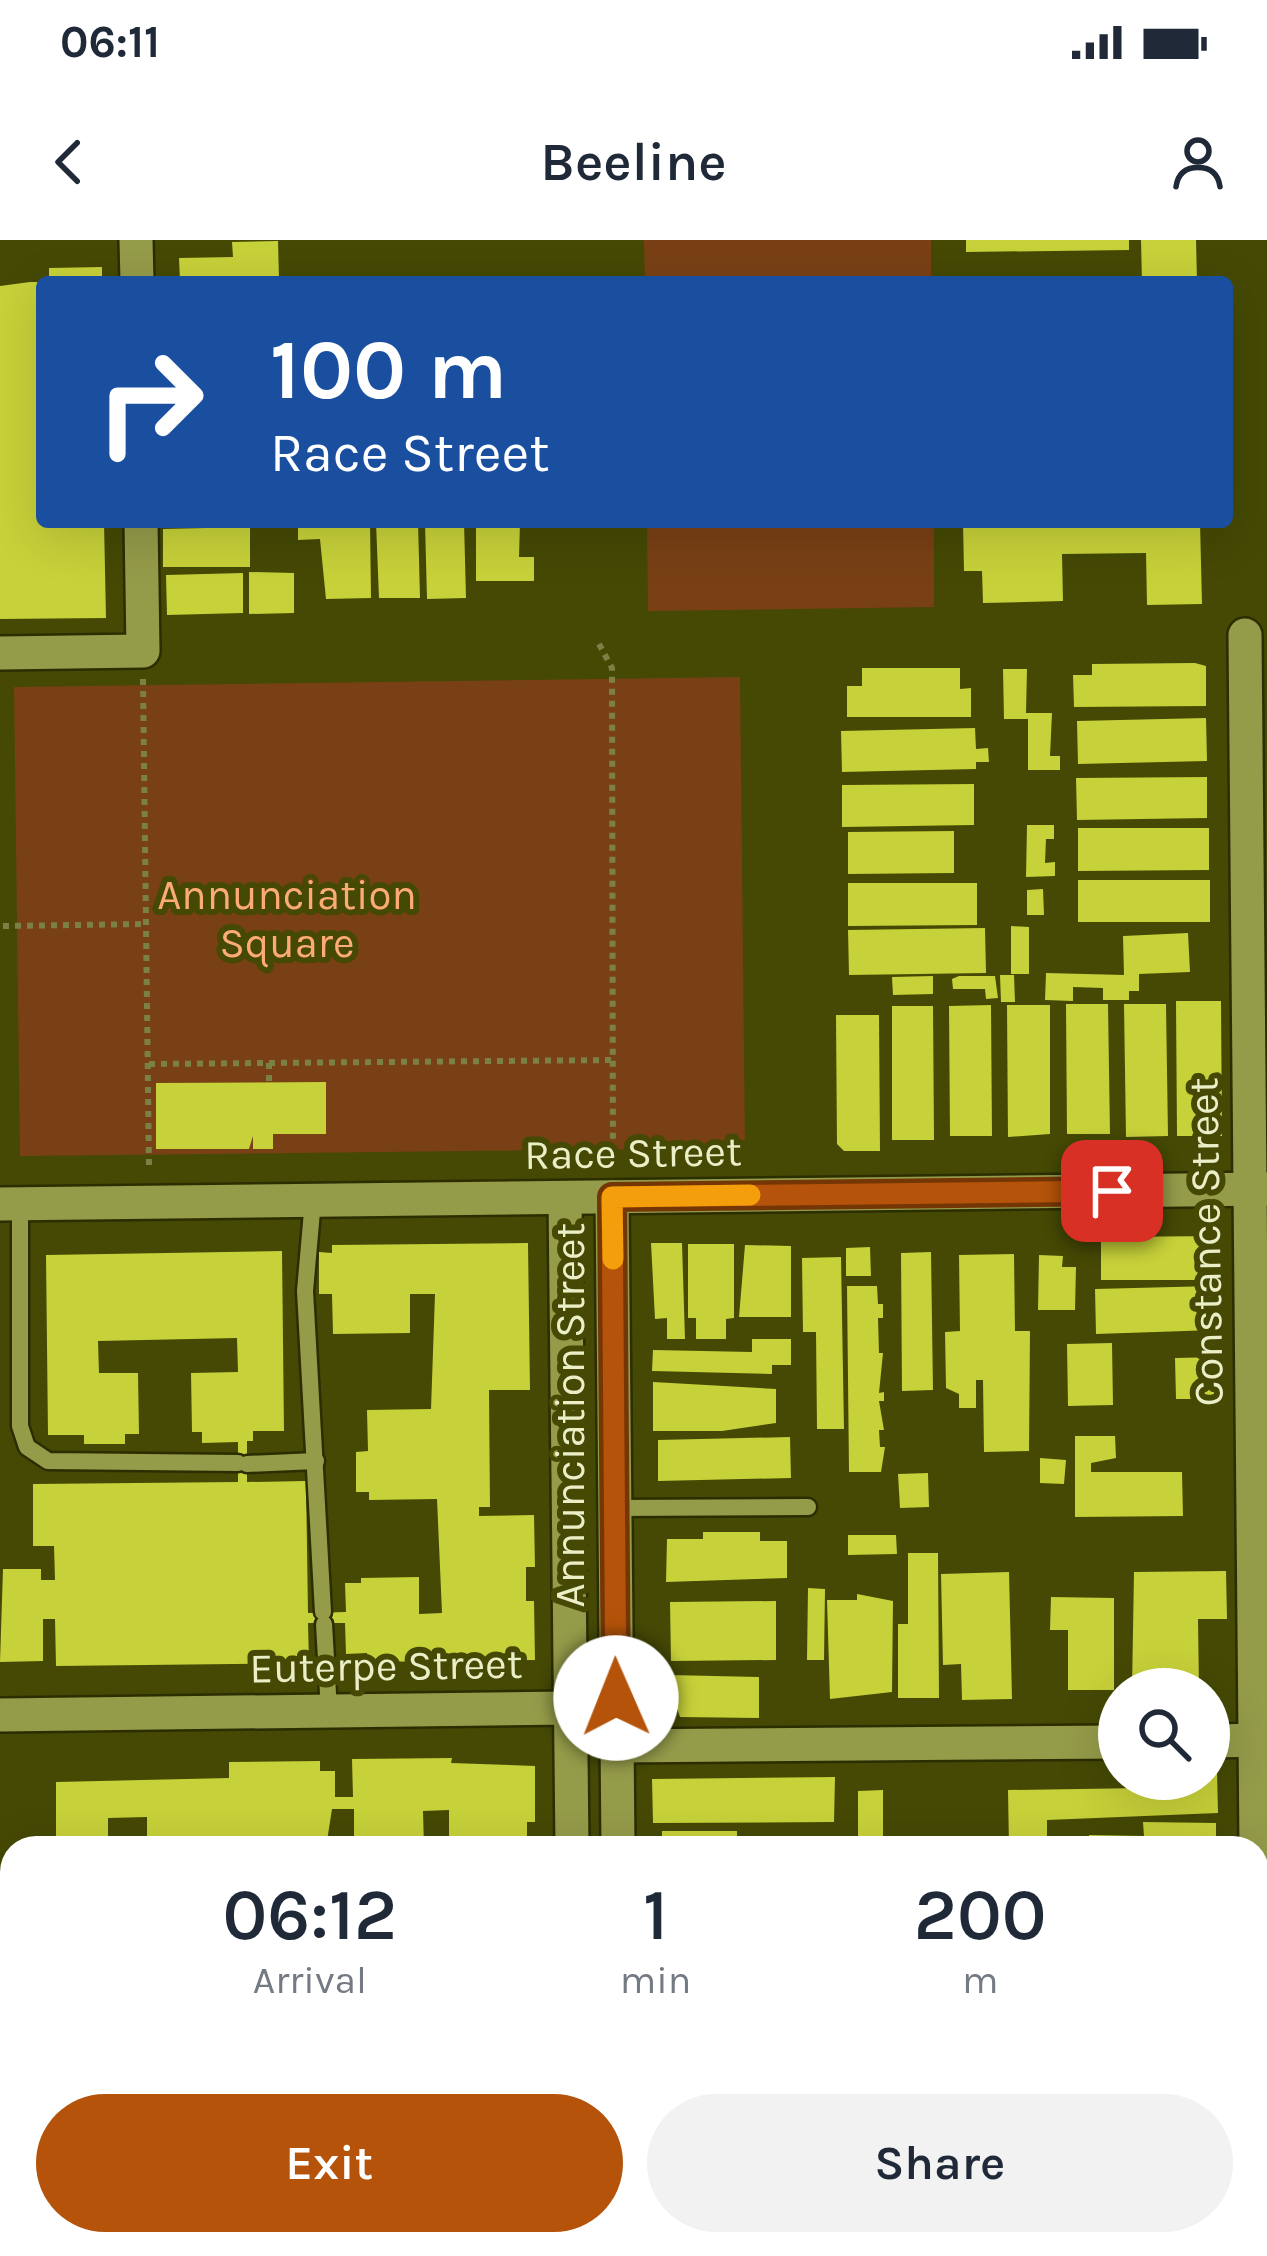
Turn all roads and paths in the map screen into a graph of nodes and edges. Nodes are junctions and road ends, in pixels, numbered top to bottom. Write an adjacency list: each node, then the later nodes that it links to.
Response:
1 (136, 240): 2 (street)
2 (137, 276)
3 (141, 528): 6 (street)
4 (1245, 635): 14 (street, Constance Street)
5 (599, 644): 10 (path)
6 (143, 651): 7 (street); 8 (path)
7 (0, 653)
8 (146, 924): 9 (path); 11 (path)
9 (3, 926)
10 (614, 1060): 12 (path); 15 (path)
11 (148, 1064): 12 (path); 18 (path)
12 (269, 1064): 13 (path)
13 (269, 1082)
14 (1258, 1189): 15 (street, Race Street); 27 (street, Constance Street)
15 (612, 1197): 16 (street, Race Street); 22 (street, Annunciation Street)
16 (566, 1198): 17 (street, Race Street); 23 (street, Annunciation Street)
17 (313, 1200): 18 (street, Race Street); 20 (lane)
18 (149, 1202): 19 (street, Race Street)
19 (10, 1204): 20 (lane)
20 (316, 1461): 24 (lane)
21 (808, 1507): 22 (lane)
22 (614, 1508): 29 (street, Annunciation Street)
23 (570, 1708): 24 (street, Euterpe Street); 29 (street, Euterpe Street); 30 (street, Annunciation Street)
24 (328, 1711): 25 (street, Euterpe Street)
25 (0, 1715)
26 (1230, 1741): 27 (street)
27 (1261, 1741): 32 (street, Constance Street)
28 (1098, 1742): 29 (street)
29 (616, 1746): 31 (street, Annunciation Street)
30 (572, 1836)
31 (618, 1836)
32 (1257, 1836)

